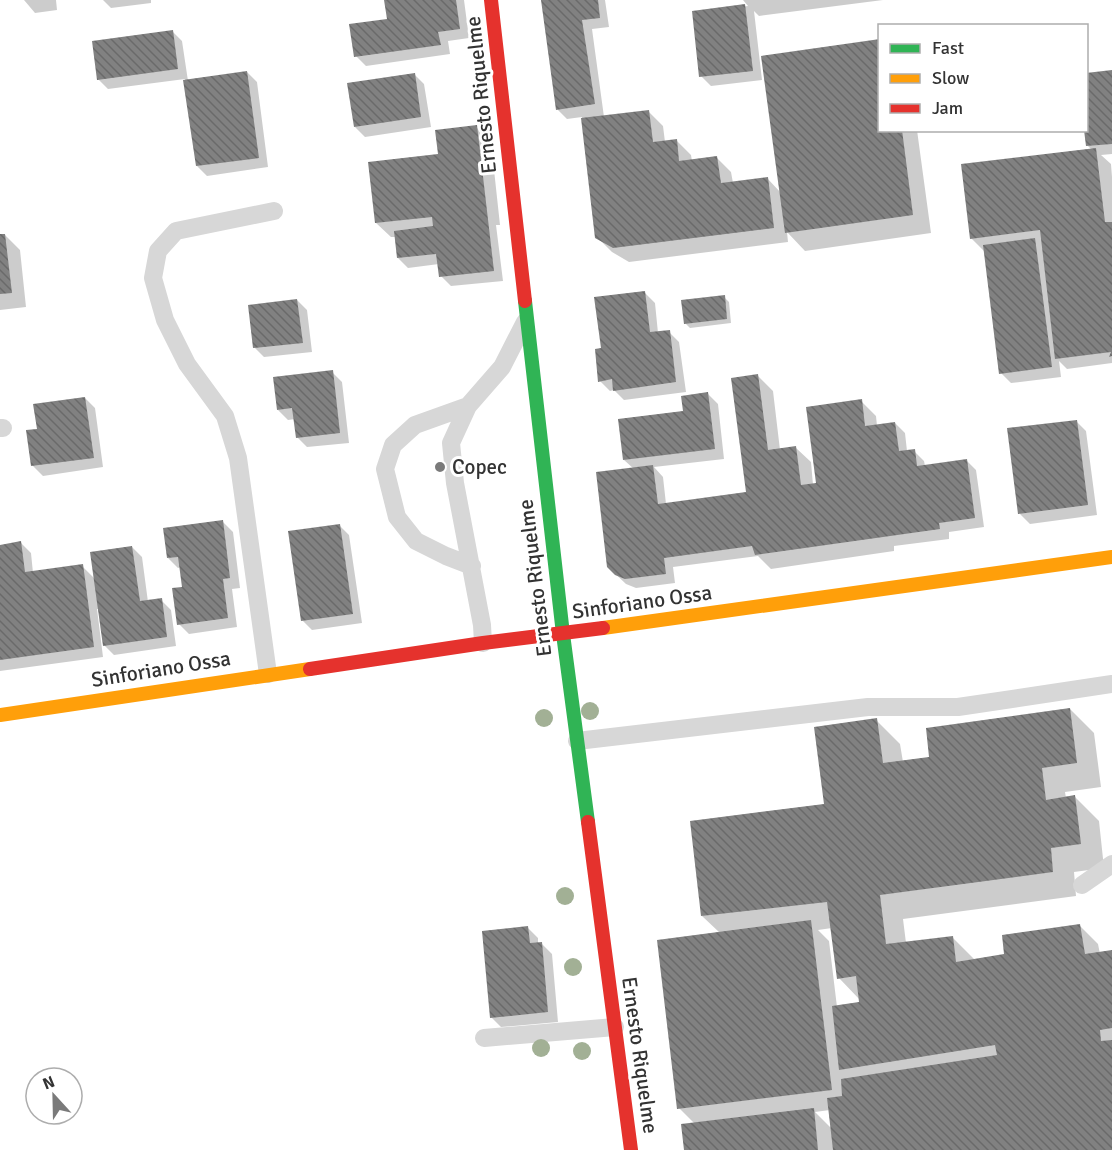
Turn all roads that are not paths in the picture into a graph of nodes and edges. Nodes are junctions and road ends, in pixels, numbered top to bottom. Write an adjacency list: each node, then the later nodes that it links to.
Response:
1 (491, 0): 3 (main road, Ernesto Riquelme)
2 (274, 211): 9 (lane)
3 (527, 318): 4 (lane); 7 (main road, Ernesto Riquelme)
4 (468, 406): 6 (lane); 6 (lane)
5 (1112, 557): 7 (main road, Sinforiano Ossa)
6 (472, 566): 8 (lane)
7 (563, 634): 8 (main road, Sinforiano Ossa); 12 (main road, Ernesto Riquelme)
8 (483, 643): 9 (main road, Sinforiano Ossa)
9 (268, 674): 11 (main road, Sinforiano Ossa)
10 (1112, 684): 12 (lane)
11 (0, 715)
12 (577, 741): 15 (main road, Ernesto Riquelme)
13 (1112, 864): 14 (lane)
14 (1082, 885)
15 (615, 1027): 16 (lane); 17 (main road, Ernesto Riquelme)
16 (484, 1038)
17 (631, 1150)

